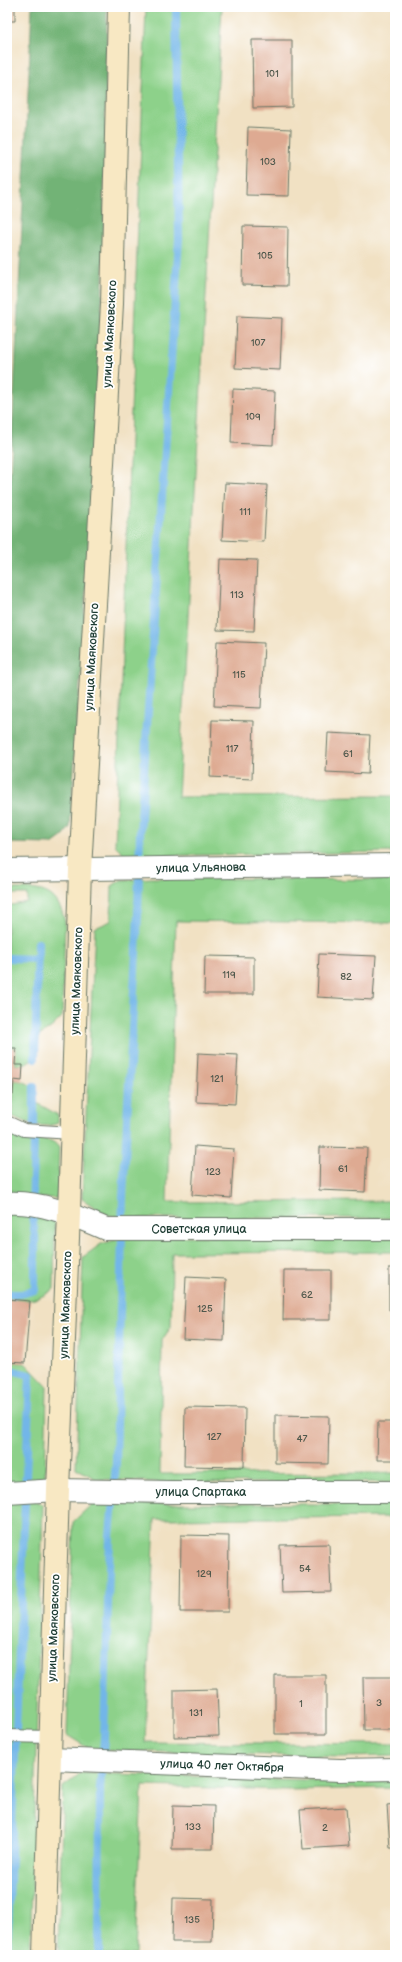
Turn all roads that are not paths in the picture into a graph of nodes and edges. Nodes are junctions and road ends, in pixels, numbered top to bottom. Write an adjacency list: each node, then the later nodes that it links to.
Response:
1 (119, 7): 4 (main road, улица Маяковского)
2 (395, 865): 4 (street, улица Ульянова)
3 (7, 870): 4 (street, улица Ульянова)
4 (80, 870): 6 (main road, улица Маяковского)
5 (7, 1122): 6 (lane)
6 (72, 1134): 8 (main road, улица Маяковского)
7 (7, 1203): 8 (street, Советская улица)
8 (69, 1213): 9 (street, Советская улица); 10 (main road, улица Маяковского)
9 (395, 1229)
10 (58, 1490): 11 (street, улица Спартака); 12 (street, улица Спартака); 14 (main road, улица Маяковского)
11 (395, 1492)
12 (7, 1493)
13 (7, 1736): 14 (lane)
14 (50, 1737): 15 (main road, улица Маяковского)
15 (50, 1759): 16 (street, улица 40 лет Октября); 17 (main road, улица Маяковского)
16 (395, 1769)
17 (44, 1955)

